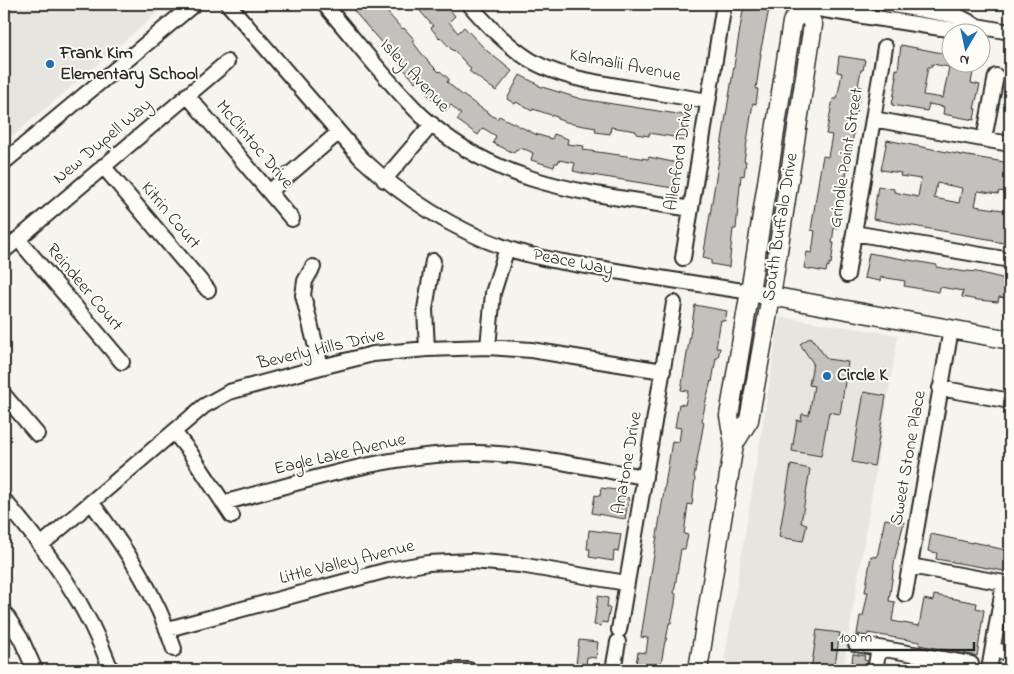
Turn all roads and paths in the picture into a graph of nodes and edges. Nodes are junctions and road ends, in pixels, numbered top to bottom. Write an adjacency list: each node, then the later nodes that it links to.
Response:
1 (194, 4): 22 (street)
2 (228, 4): 19 (street, Peace Way)
3 (324, 4): 18 (street, Isley Avenue)
4 (468, 4): 16 (street, Kalmalii Avenue)
5 (724, 4): 16 (street, Allenford Drive)
6 (888, 4): 8 (street)
7 (805, 5): 9 (street); 38 (main road, South Buffalo Drive); 39 (main road, South Buffalo Drive)
8 (969, 22)
9 (942, 29)
10 (992, 29): 11 (street)
11 (1010, 32)
12 (885, 47): 17 (street, Grindle Point Street)
13 (227, 62): 15 (street, New Dupell Way)
14 (996, 76): 20 (street)
15 (187, 95): 23 (street, New Dupell Way); 25 (street, McClintoc Drive)
16 (708, 101): 26 (street, Allenford Drive)
17 (872, 119): 20 (street); 28 (street, Grindle Point Street)
18 (432, 124): 24 (street); 26 (street, Isley Avenue)
19 (338, 133): 24 (street, Peace Way); 25 (street)
20 (984, 139): 21 (street)
21 (1010, 144)
22 (4, 162)
23 (103, 166): 29 (street, New Dupell Way); 37 (street, Kitrin Court)
24 (384, 180): 30 (street, Peace Way)
25 (269, 192): 27 (street, McClintoc Drive)
26 (691, 208): 32 (street, Allenford Drive)
27 (292, 219)
28 (854, 233): 33 (street); 36 (street, Grindle Point Street)
29 (18, 239): 31 (street, New Dupell Way); 45 (street, Reindeer Court)
30 (507, 248): 38 (street, Peace Way); 43 (street)
31 (4, 251)
32 (683, 258)
33 (1010, 260)
34 (433, 261): 44 (street)
35 (313, 267): 46 (street)
36 (847, 275)
37 (208, 290)
38 (750, 292): 39 (main road, Peace Way); 53 (main road, South Buffalo Drive)
39 (770, 296): 41 (main road, Peace Way); 53 (main road, South Buffalo Drive)
40 (674, 303): 47 (street, Anatone Drive)
41 (950, 329): 42 (main road, Peace Way); 48 (street, Sweet Stone Place)
42 (1010, 340)
43 (488, 347): 44 (street, Beverly Hills Drive); 47 (street, Beverly Hills Drive)
44 (426, 349): 46 (street, Beverly Hills Drive)
45 (122, 362)
46 (321, 366): 51 (street, Beverly Hills Drive)
47 (662, 371): 54 (street, Anatone Drive)
48 (940, 388): 50 (street); 60 (street, Sweet Stone Place)
49 (4, 395): 52 (street)
50 (1010, 401)
51 (174, 432): 56 (street, Beverly Hills Drive); 57 (street)
52 (37, 434)
53 (734, 444): 78 (main road, South Buffalo Drive)
54 (644, 477): 57 (street, Eagle Lake Avenue); 61 (street, Anatone Drive)
55 (4, 500): 59 (street)
56 (92, 502): 59 (street, Beverly Hills Drive); 65 (street)
57 (224, 503): 58 (street)
58 (232, 516)
59 (41, 544): 74 (street)
60 (910, 566): 62 (street); 63 (street, Sweet Stone Place)
61 (626, 583): 65 (street, Little Valley Avenue); 77 (street, Anatone Drive)
62 (1007, 583): 69 (street)
63 (906, 594)
64 (4, 612): 73 (street)
65 (168, 629): 68 (street)
66 (856, 644): 67 (street)
67 (879, 648): 72 (street); 79 (street)
68 (174, 649)
69 (993, 650): 70 (street); 80 (street)
70 (1010, 653)
71 (971, 664): 72 (street)
72 (945, 665)
73 (36, 670)
74 (111, 670)
75 (451, 670): 76 (street)
76 (469, 670)
77 (613, 670)
78 (698, 670)
79 (875, 670)
80 (989, 670)

